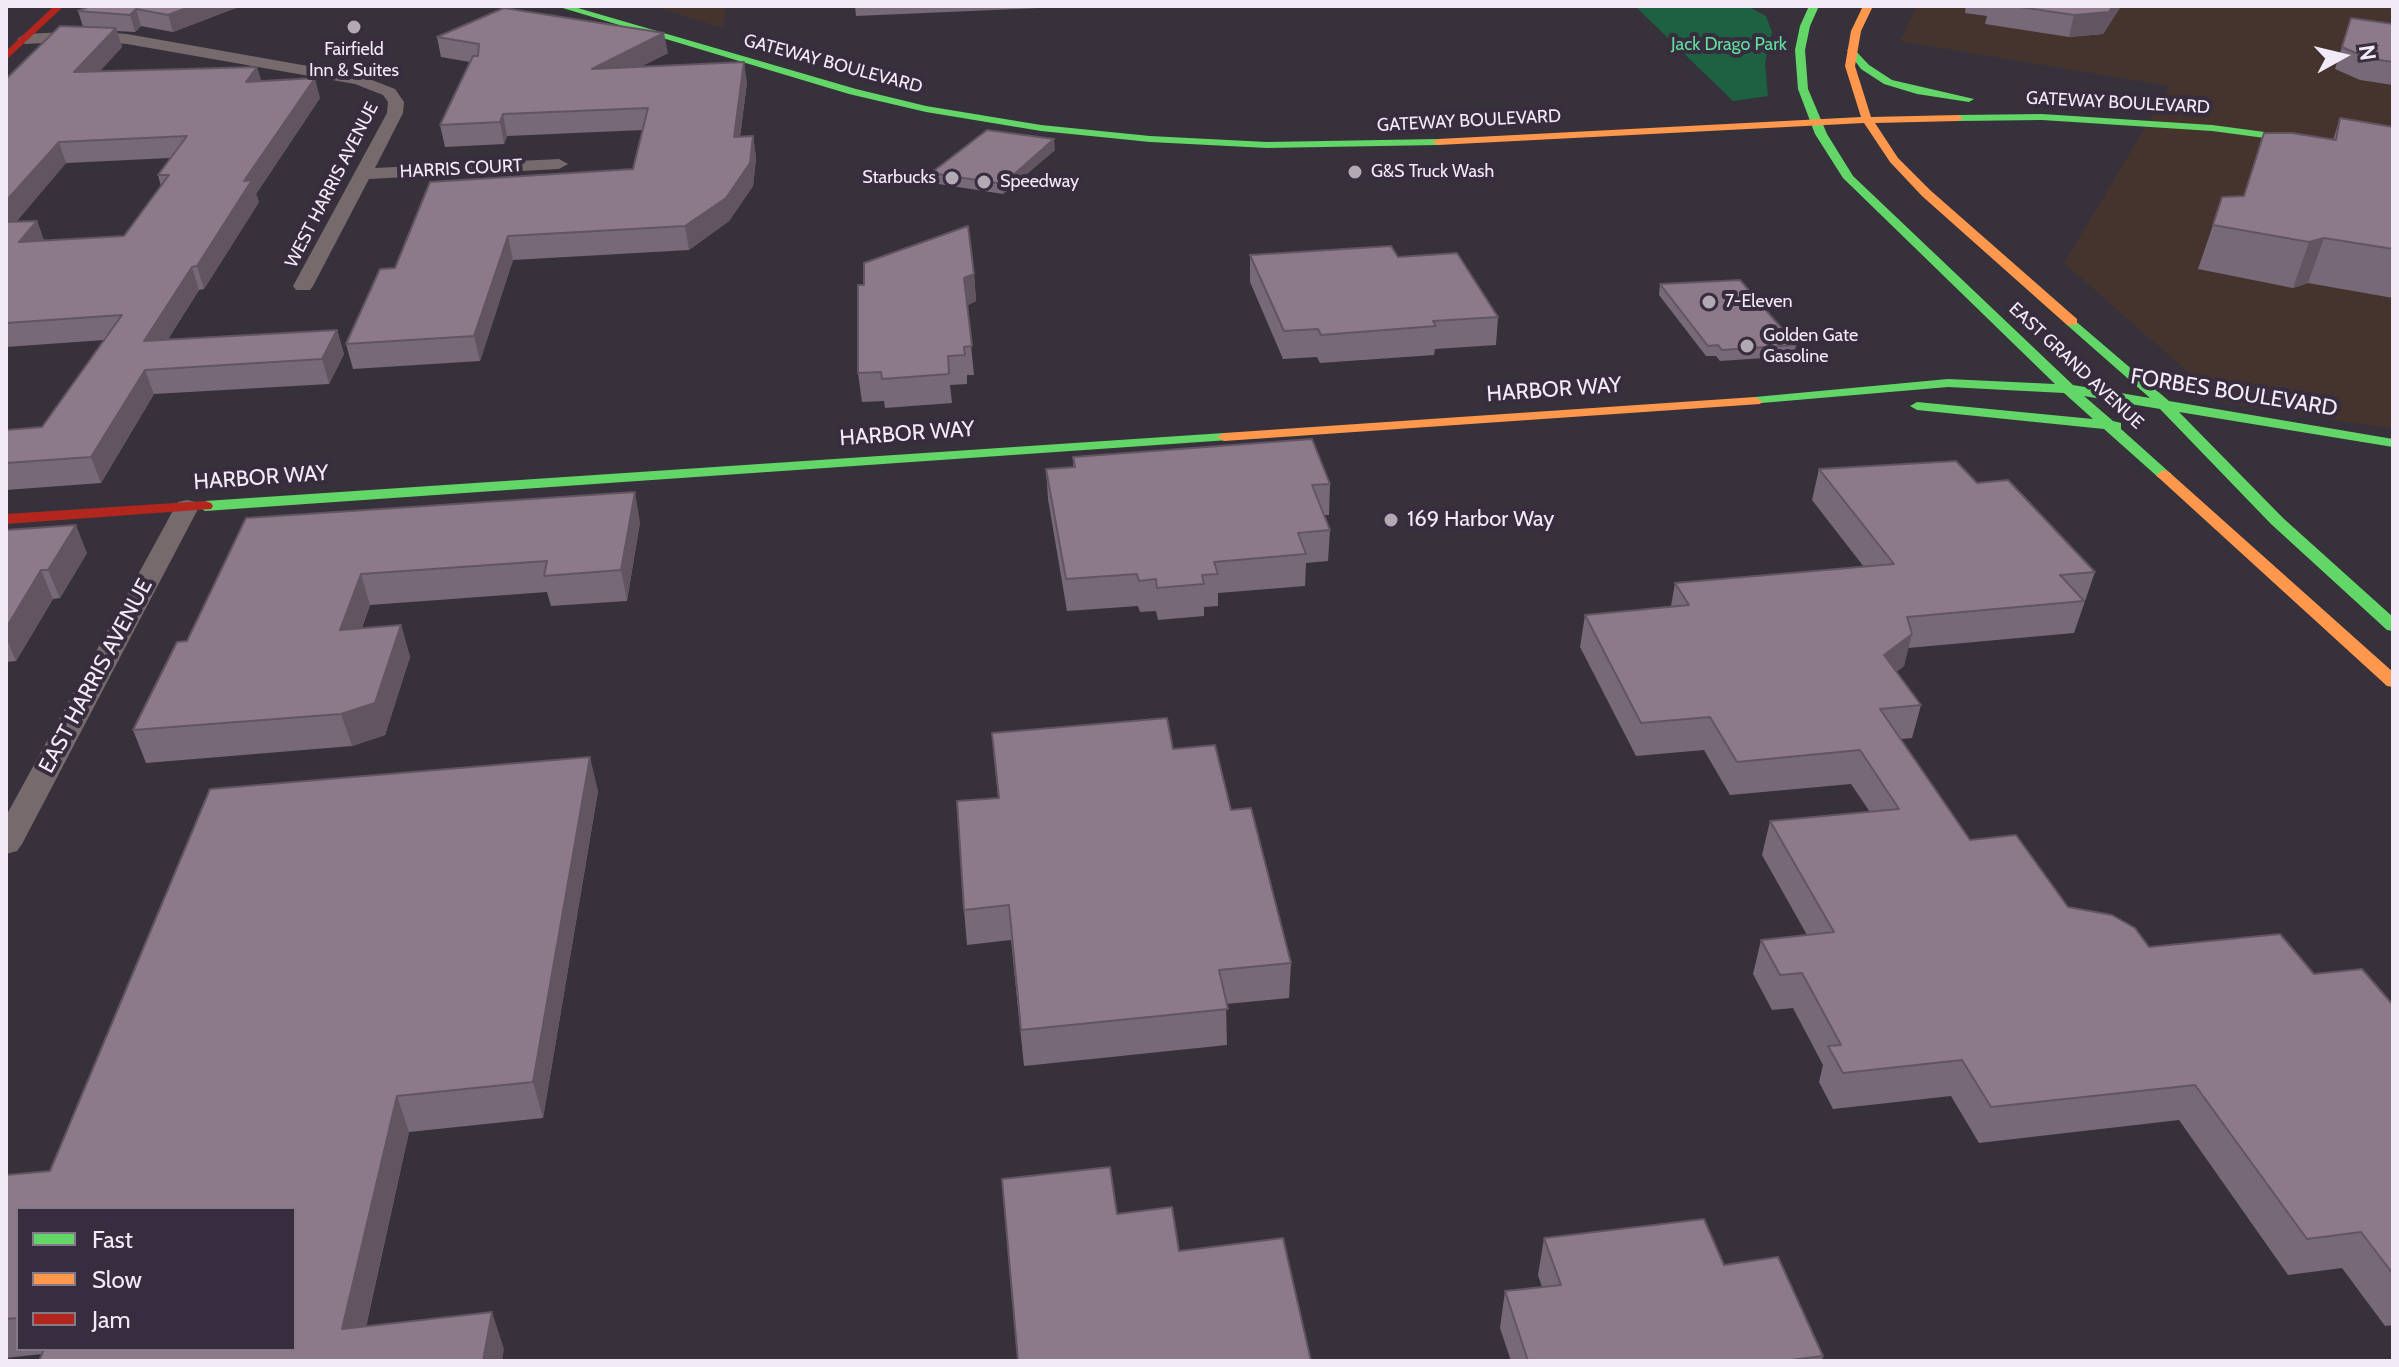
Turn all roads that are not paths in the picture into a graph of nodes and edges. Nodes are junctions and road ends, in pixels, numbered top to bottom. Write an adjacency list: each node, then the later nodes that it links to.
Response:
1 (59, 6): 6 (main road)
2 (561, 6): 12 (main road, GATEWAY BOULEVARD)
3 (617, 6): 11 (main road, GATEWAY BOULEVARD)
4 (1814, 6): 11 (main road, EAST GRAND AVENUE)
5 (1868, 6): 7 (main road, EAST GRAND AVENUE)
6 (25, 39): 8 (main road); 18 (street, WEST HARRIS AVENUE)
7 (1852, 50): 9 (main road); 10 (main road, EAST GRAND AVENUE)
8 (6, 57)
9 (1976, 101): 10 (main road, GATEWAY BOULEVARD); 13 (main road, GATEWAY BOULEVARD)
10 (1863, 112): 11 (main road, GATEWAY BOULEVARD); 16 (main road, GATEWAY BOULEVARD); 23 (main road, EAST GRAND AVENUE)
11 (1812, 114): 12 (main road, GATEWAY BOULEVARD); 19 (main road, EAST GRAND AVENUE)
12 (1685, 129): 14 (main road)
13 (2393, 134)
14 (1788, 143)
15 (1806, 150): 19 (main road)
16 (2393, 152)
17 (559, 164): 18 (street, HARRIS COURT)
18 (363, 174): 20 (street, WEST HARRIS AVENUE)
19 (1849, 178): 21 (main road, EAST GRAND AVENUE)
20 (303, 286)
21 (2068, 389): 22 (main road, HARBOR WAY); 23 (main road, FORBES BOULEVARD); 24 (main road, EAST GRAND AVENUE)
22 (1811, 397): 24 (main road, HARBOR WAY); 28 (main road, HARBOR WAY)
23 (2166, 407): 25 (main road, EAST GRAND AVENUE); 27 (main road, FORBES BOULEVARD)
24 (2109, 425): 25 (main road); 31 (main road, EAST GRAND AVENUE)
25 (2190, 434): 26 (main road); 30 (main road, EAST GRAND AVENUE)
26 (2221, 438)
27 (2393, 443)
28 (187, 507): 29 (main road, HARBOR WAY); 32 (street, EAST HARRIS AVENUE)
29 (6, 519)
30 (2393, 626)
31 (2393, 682)
32 (6, 844)

